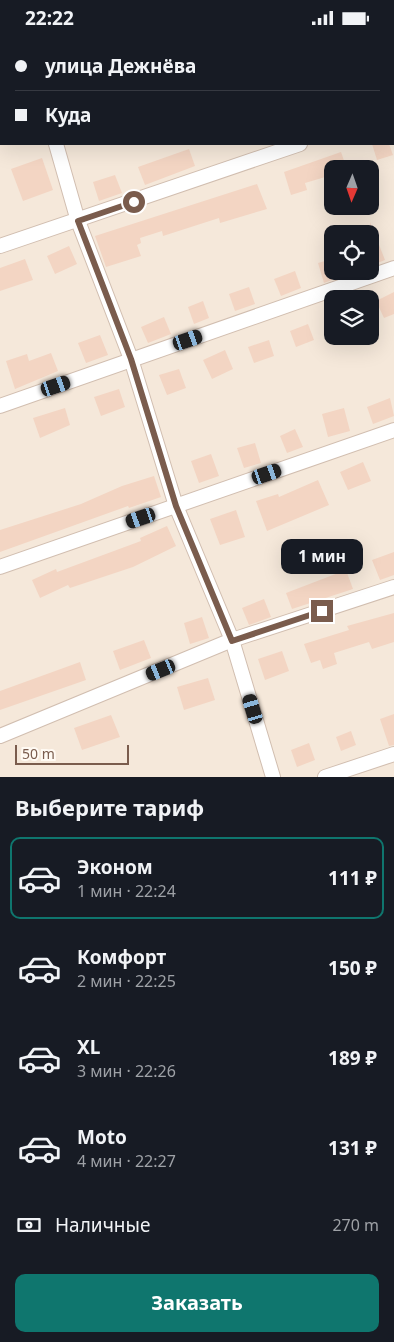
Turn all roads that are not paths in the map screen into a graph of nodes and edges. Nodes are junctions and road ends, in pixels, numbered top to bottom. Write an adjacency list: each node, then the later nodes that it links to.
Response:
1 (56, 145): 3 (street)
2 (297, 145): 3 (street)
3 (78, 221): 4 (street); 6 (street)
4 (0, 246)
5 (394, 268): 6 (street)
6 (131, 359): 7 (street); 9 (street)
7 (0, 406)
8 (394, 430): 9 (street)
9 (176, 506): 10 (street); 12 (street)
10 (0, 567)
11 (394, 587): 12 (street)
12 (232, 641): 13 (street); 15 (street)
13 (0, 735)
14 (394, 754): 16 (street)
15 (273, 777)
16 (324, 777)

